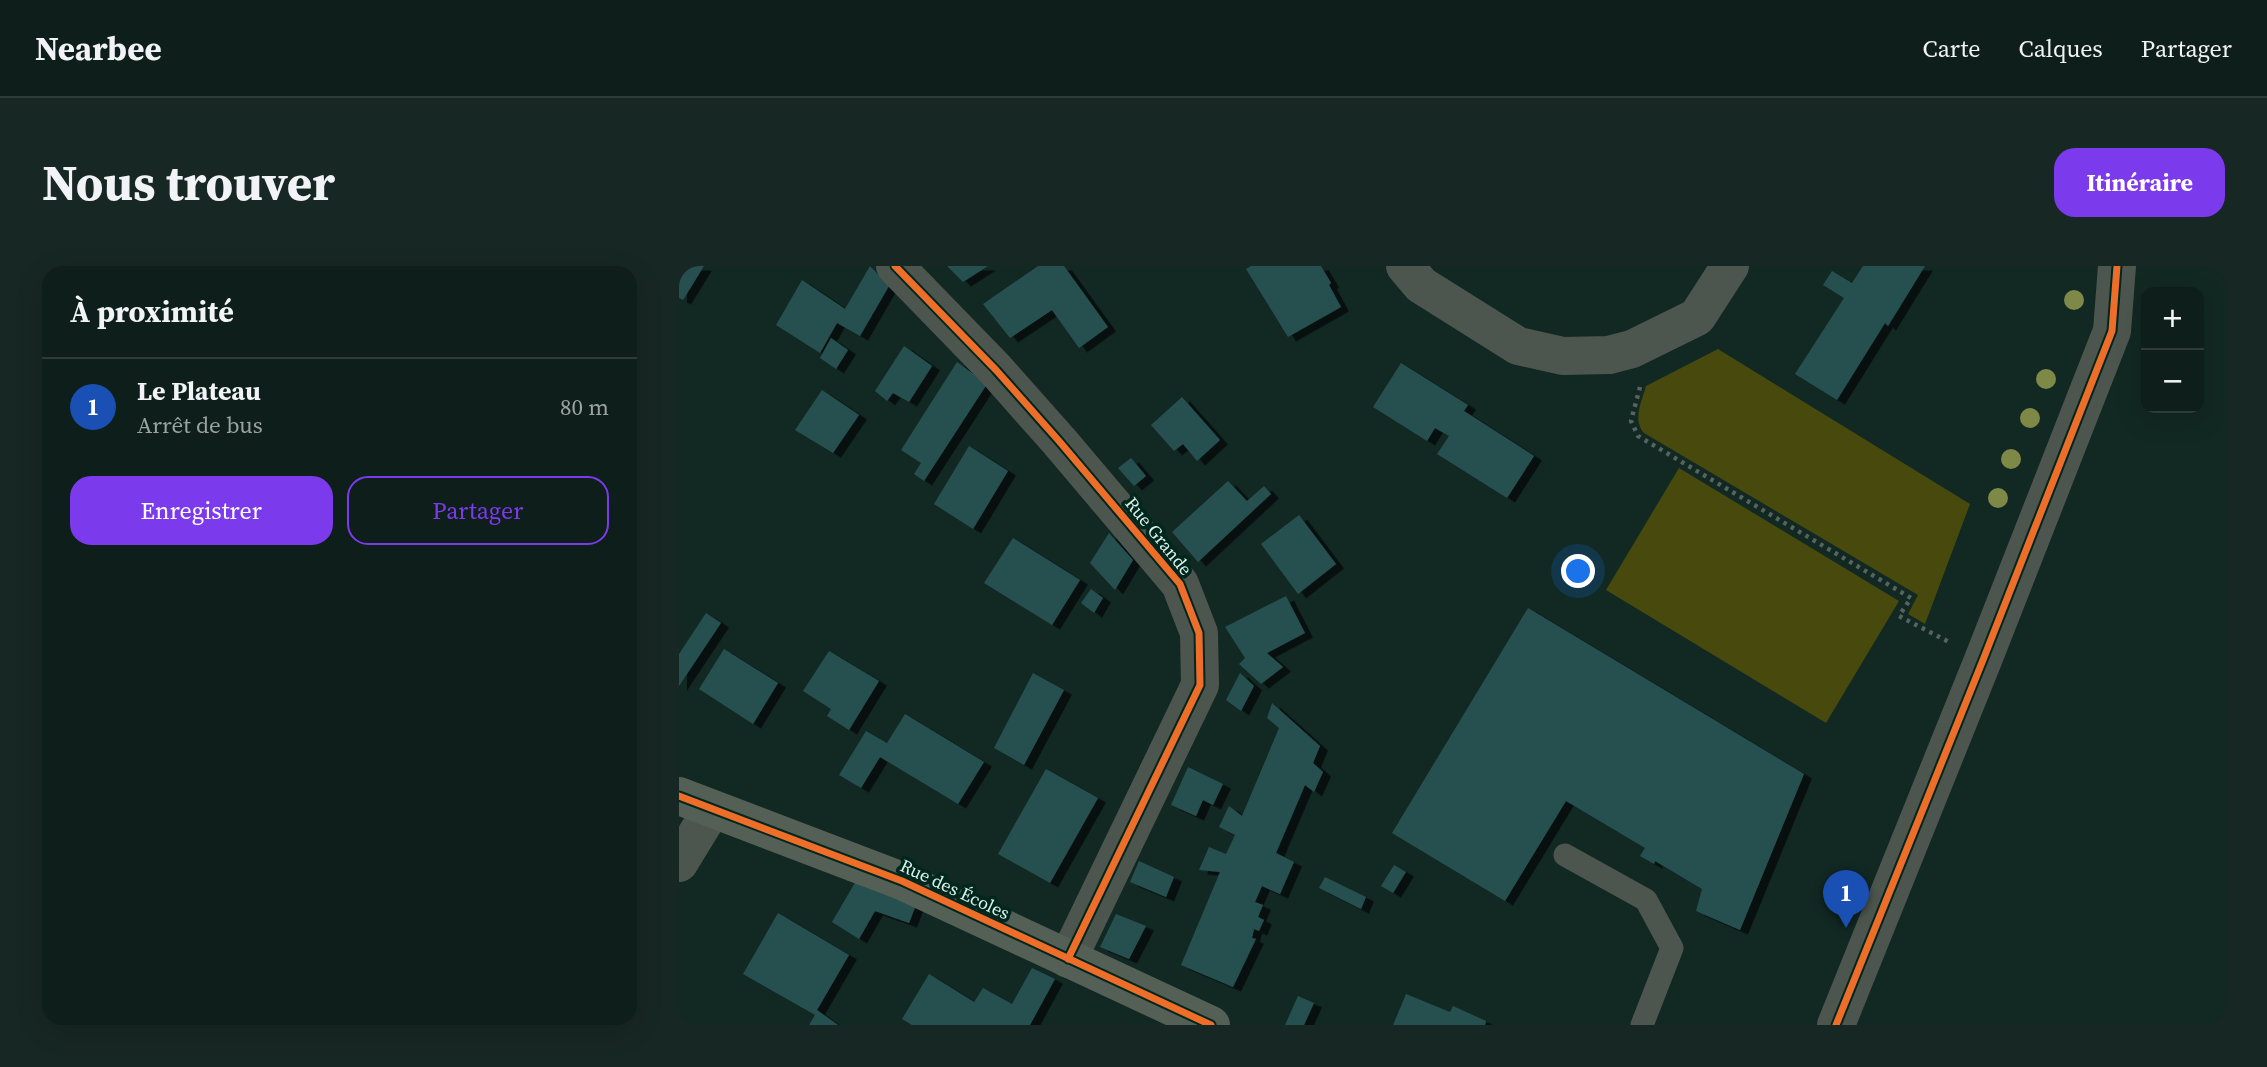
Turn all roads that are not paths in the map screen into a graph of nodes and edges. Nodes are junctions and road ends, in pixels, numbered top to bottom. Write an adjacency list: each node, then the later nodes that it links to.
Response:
1 (895, 266): 8 (street, Rue Grande)
2 (1405, 266): 3 (street)
3 (1730, 266)
4 (2117, 266): 11 (street)
5 (695, 803): 7 (street); 8 (street, Rue des Écoles)
6 (1565, 855): 10 (lane)
7 (679, 863)
8 (1067, 959): 9 (street, Rue des Écoles)
9 (1211, 1025)
10 (1642, 1025)
11 (1836, 1025)

